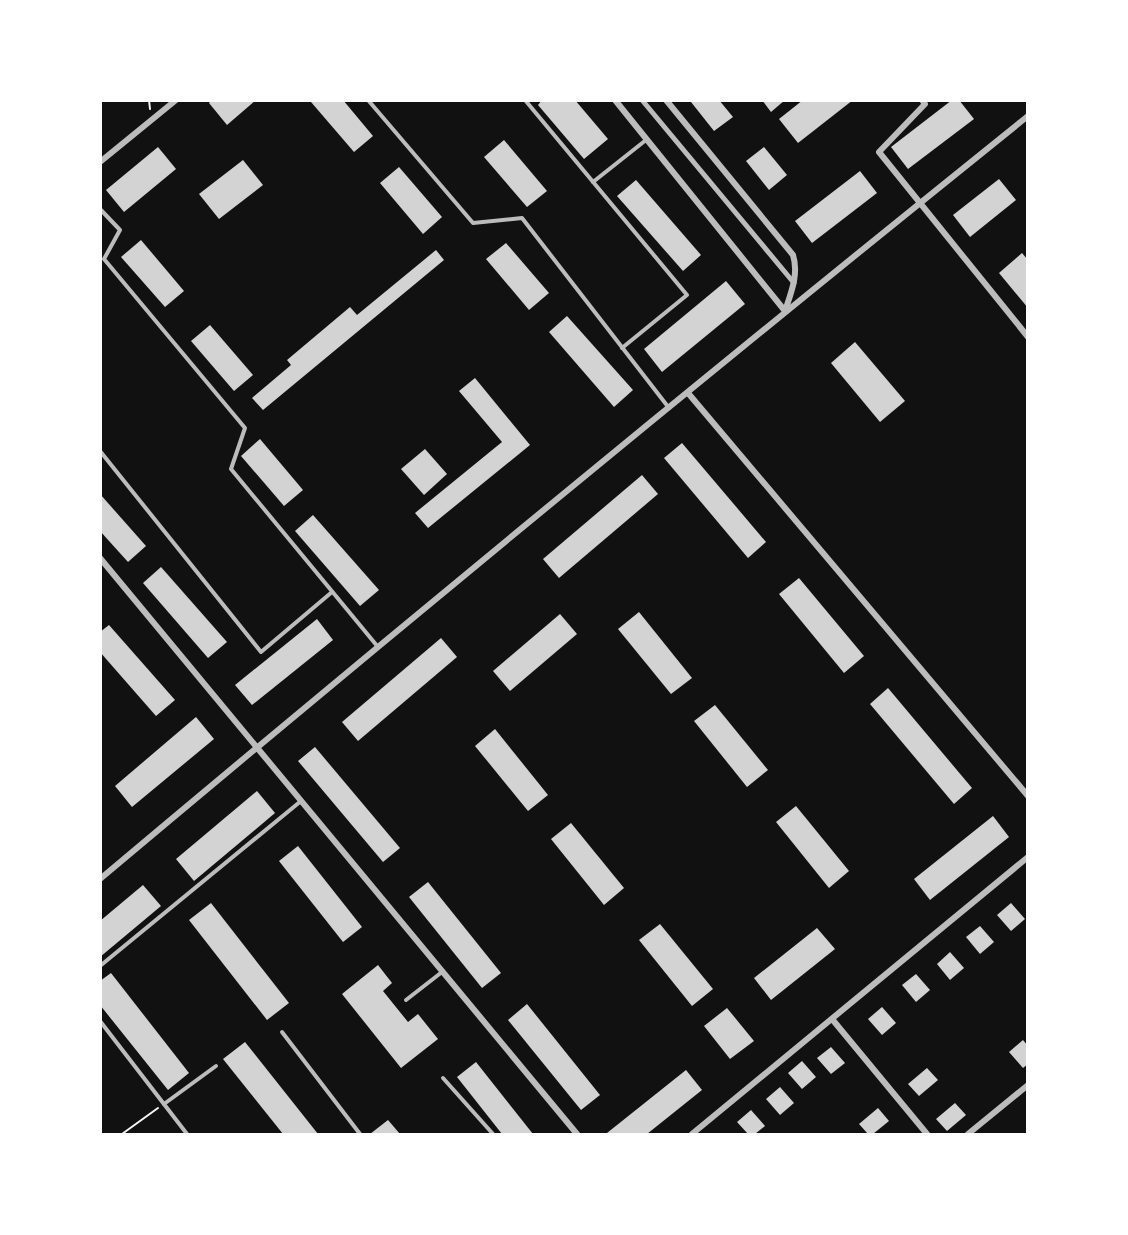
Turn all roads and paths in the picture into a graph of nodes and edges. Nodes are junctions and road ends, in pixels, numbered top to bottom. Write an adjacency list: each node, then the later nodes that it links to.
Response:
1 (176, 100): 10 (street)
2 (368, 100): 18 (lane)
3 (525, 100): 11 (lane)
4 (615, 100): 9 (street)
5 (642, 100): 15 (street)
6 (666, 100): 15 (street)
7 (922, 100): 12 (street)
8 (1028, 116): 12 (street)
9 (646, 140): 11 (lane); 16 (street)
10 (100, 162)
11 (593, 182): 18 (lane)
12 (920, 203): 16 (street); 17 (street)
13 (100, 209): 14 (lane)
14 (102, 261): 23 (lane)
15 (794, 283): 16 (street)
16 (785, 311): 19 (street)
17 (1028, 337)
18 (622, 348): 20 (lane)
19 (688, 393): 20 (street); 26 (street)
20 (669, 408): 24 (street)
21 (100, 451): 23 (lane)
22 (100, 558): 25 (street)
23 (332, 591): 24 (lane)
24 (378, 647): 25 (street)
25 (257, 747): 27 (street); 29 (street)
26 (1028, 796)
27 (301, 801): 30 (lane); 31 (street)
28 (1028, 856): 33 (street)
29 (100, 879)
30 (100, 966)
31 (442, 972): 32 (lane); 44 (street)
32 (406, 1000)
33 (832, 1019): 45 (street); 46 (street)
34 (100, 1021): 39 (lane)
35 (282, 1032): 42 (lane)
36 (216, 1066): 39 (lane)
37 (443, 1078): 43 (lane)
38 (1028, 1085): 47 (street)
39 (164, 1104): 40 (path); 41 (lane)
40 (122, 1134)
41 (187, 1134)
42 (360, 1134)
43 (493, 1134)
44 (577, 1134)
45 (693, 1134)
46 (927, 1134)
47 (968, 1134)

